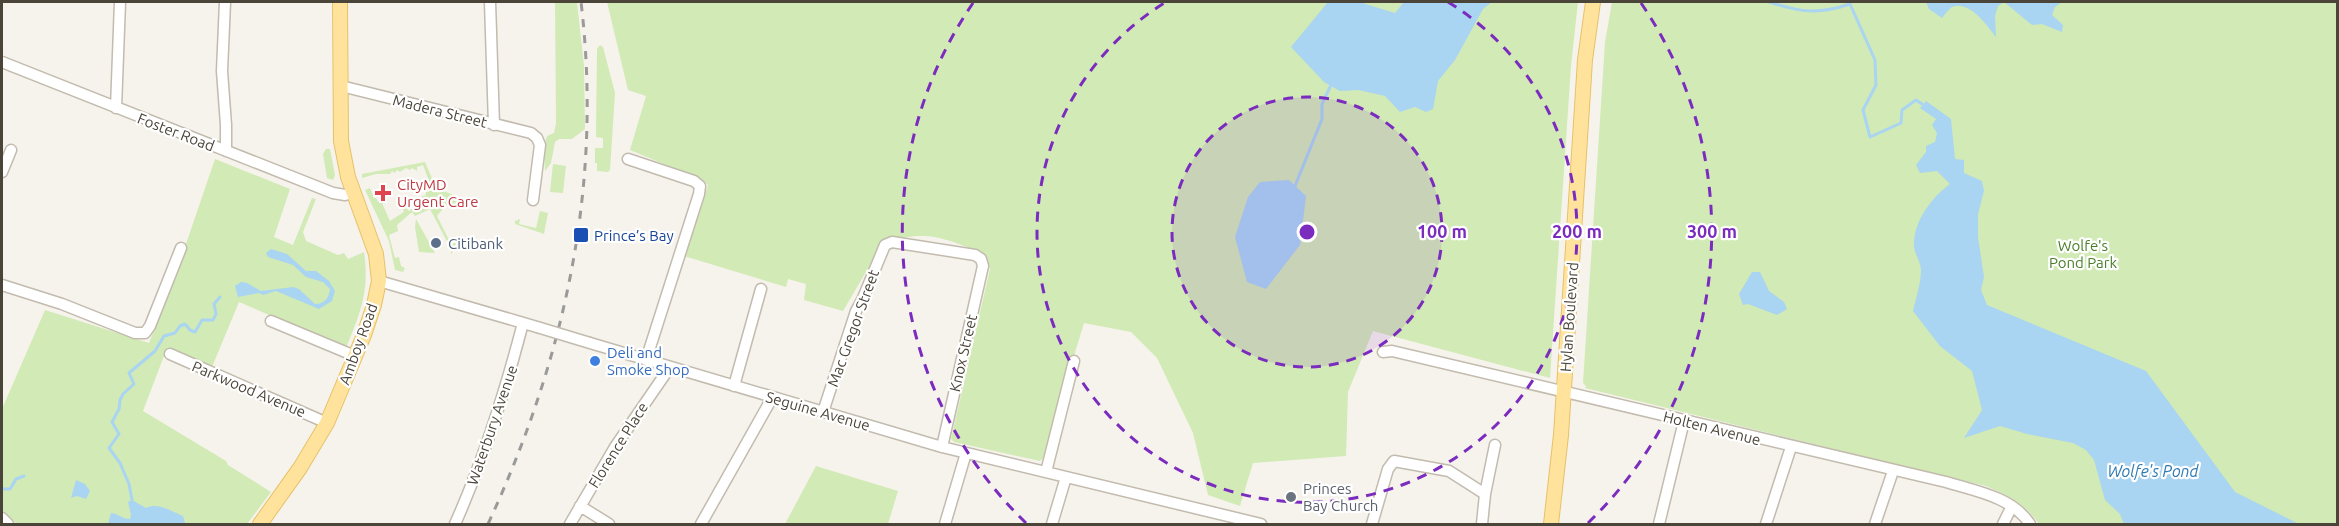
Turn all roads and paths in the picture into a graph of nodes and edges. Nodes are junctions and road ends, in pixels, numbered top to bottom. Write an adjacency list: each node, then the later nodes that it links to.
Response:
1 (120, 2): 8 (street)
2 (225, 2): 11 (street)
3 (340, 2): 7 (main road, Amboy Road)
4 (490, 2): 9 (street)
5 (1593, 2): 30 (main road, Hylan Boulevard)
6 (2, 62): 8 (street, Foster Road)
7 (341, 86): 9 (street, Madera Street); 14 (main road, Amboy Road)
8 (116, 108): 11 (street, Foster Road)
9 (494, 125): 15 (street, Madera Street)
10 (11, 150): 13 (street)
11 (226, 151): 14 (street, Foster Road)
12 (628, 159): 26 (street)
13 (2, 172)
14 (353, 193): 18 (main road, Amboy Road)
15 (533, 200)
16 (181, 248): 19 (street)
17 (981, 259): 32 (street, Mac Gregor Street); 36 (street, Knox Street)
18 (378, 281): 22 (street, Seguine Avenue); 25 (main road, Amboy Road)
19 (2, 285)
20 (761, 289): 29 (street)
21 (272, 321): 25 (street)
22 (523, 323): 26 (street, Seguine Avenue, bridge); 48 (street, Waterbury Avenue)
23 (1383, 352): 30 (street, Holten Avenue)
24 (170, 354): 34 (street, Parkwood Avenue)
25 (355, 356): 34 (main road, Amboy Road)
26 (646, 360): 28 (street, Seguine Avenue)
27 (1074, 362): 40 (street)
28 (670, 367): 29 (street, Seguine Avenue); 43 (street, Florence Place)
29 (734, 386): 31 (street, Seguine Avenue)
30 (1564, 393): 33 (street, Holten Avenue); 57 (main road, Hylan Boulevard)
31 (772, 398): 32 (street, Seguine Avenue); 51 (street)
32 (823, 412): 36 (street, Seguine Avenue)
33 (1684, 421): 37 (street, Holten Avenue); 58 (street)
34 (327, 423): 47 (main road, Amboy Road)
35 (1495, 445): 42 (street)
36 (942, 447): 38 (street, Seguine Avenue)
37 (1791, 447): 39 (street, Holten Avenue); 59 (street)
38 (966, 453): 40 (street, Seguine Avenue); 52 (street)
39 (1893, 471): 44 (street, Holten Avenue); 60 (street)
40 (1046, 472): 41 (street, Seguine Avenue)
41 (1066, 477): 53 (street); 54 (street, Seguine Avenue)
42 (1485, 494): 55 (street); 56 (street)
43 (580, 506): 49 (street, Florence Place); 50 (street)
44 (2012, 506): 61 (street); 62 (street, Holten Avenue)
45 (2, 519): 46 (street)
46 (8, 525)
47 (260, 525)
48 (455, 525)
49 (570, 525)
50 (609, 525)
51 (701, 525)
52 (945, 525)
53 (1052, 525)
54 (1261, 525)
55 (1372, 525)
56 (1482, 525)
57 (1551, 525)
58 (1659, 525)
59 (1766, 525)
60 (1875, 525)
61 (2003, 525)
62 (2030, 525)

